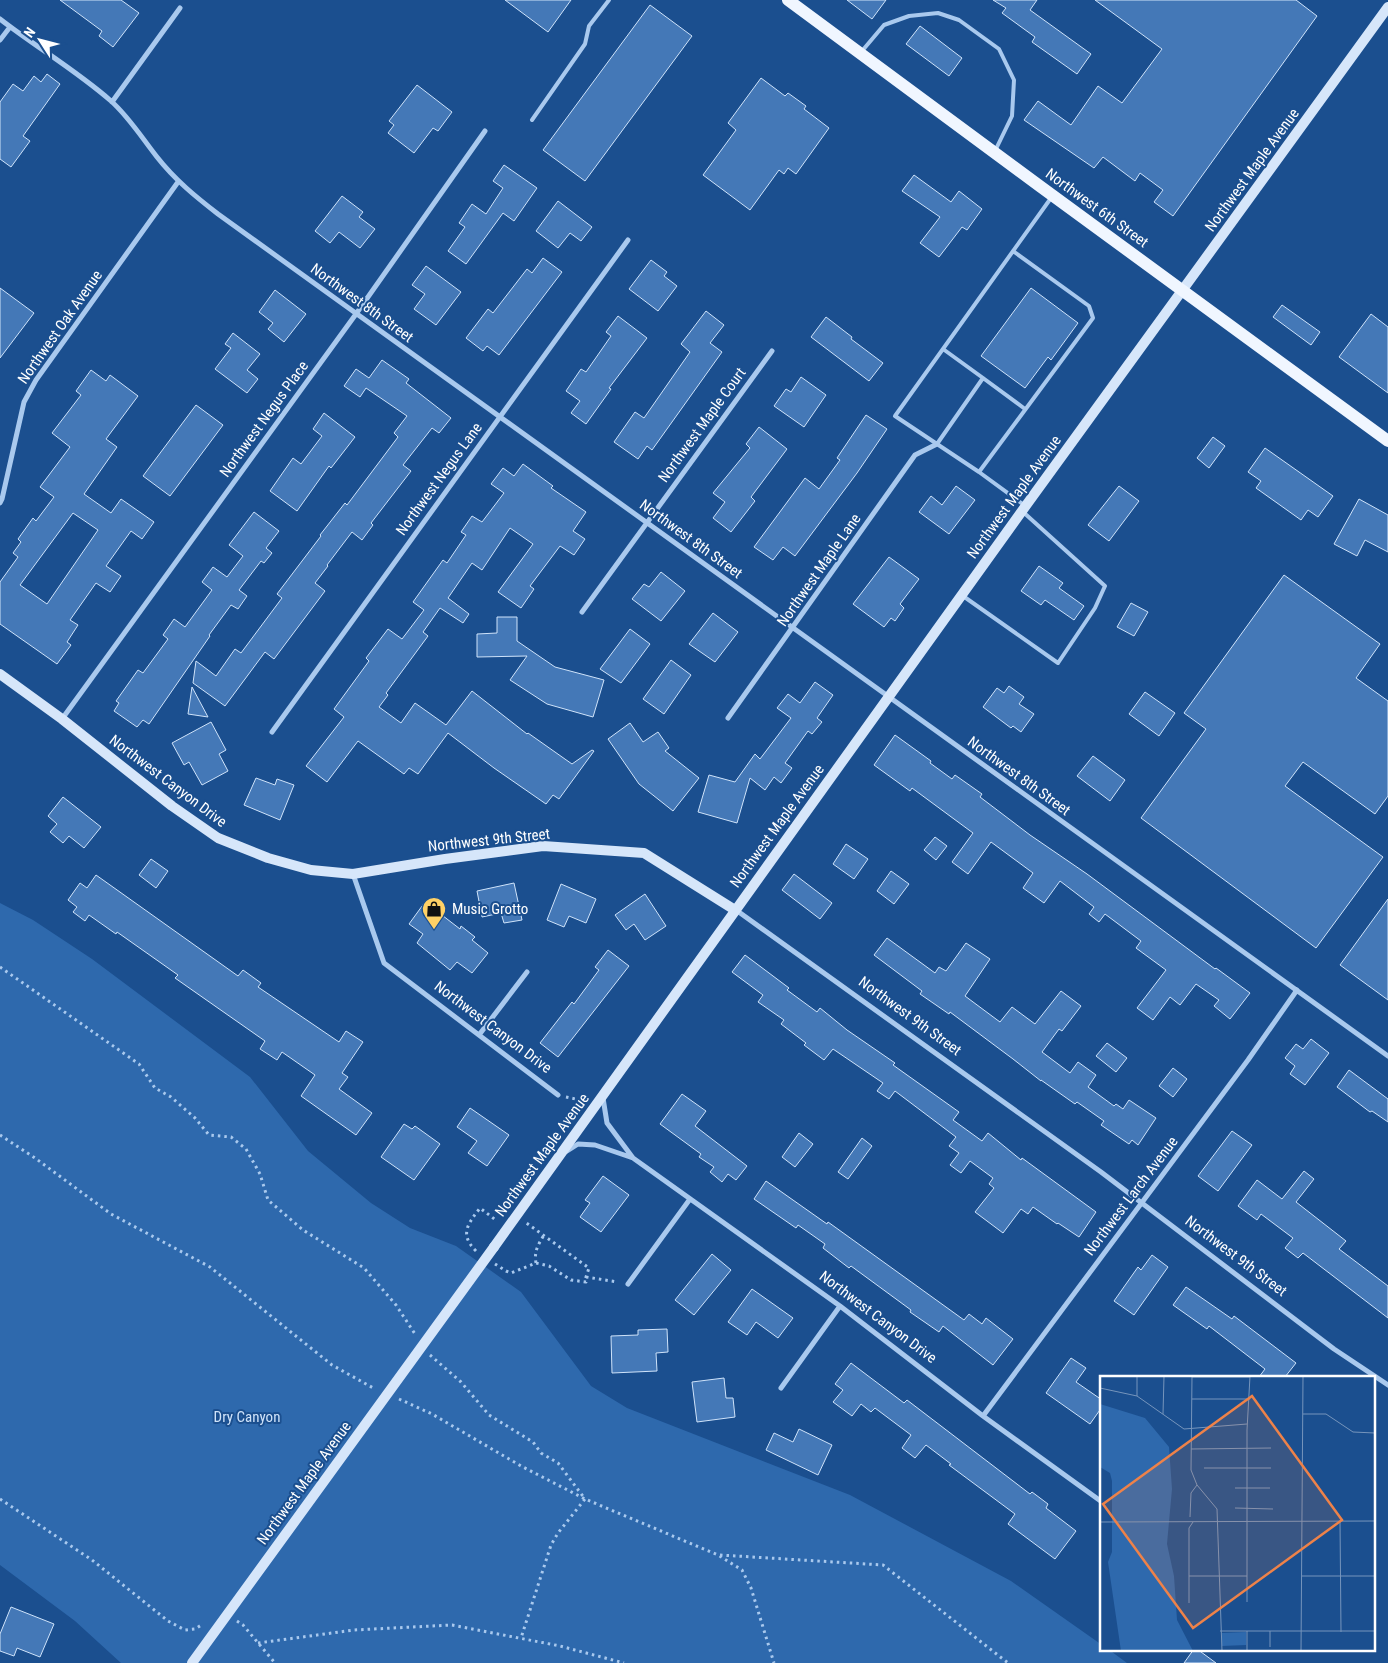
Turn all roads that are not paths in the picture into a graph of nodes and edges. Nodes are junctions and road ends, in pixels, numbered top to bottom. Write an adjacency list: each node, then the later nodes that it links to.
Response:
1 (609, 0): 10 (lane)
2 (788, 0): 8 (main road, Northwest 6th Street)
3 (180, 8): 9 (street)
4 (1386, 12): 17 (main road, Northwest Maple Avenue)
5 (0, 19): 6 (street, Northwest 8th Street)
6 (10, 26): 7 (street); 9 (street, Northwest 8th Street)
7 (0, 40)
8 (860, 53): 12 (main road, Northwest 6th Street); 12 (lane)
9 (112, 102): 13 (street, Northwest 8th Street)
10 (532, 120)
11 (485, 131): 18 (street, Northwest Negus Place)
12 (994, 153): 14 (main road, Northwest 6th Street)
13 (178, 182): 18 (street, Northwest 8th Street); 27 (street, Northwest Oak Avenue)
14 (1053, 195): 16 (lane); 17 (main road, Northwest 6th Street)
15 (628, 240): 23 (street, Northwest Negus Lane)
16 (1013, 250): 19 (lane); 22 (lane)
17 (1183, 292): 24 (main road, Northwest 6th Street); 28 (main road, Northwest Maple Avenue)
18 (356, 314): 23 (street, Northwest 8th Street); 36 (street, Northwest Negus Place)
19 (943, 349): 21 (lane); 25 (lane)
20 (772, 351): 29 (street, Northwest Maple Court)
21 (984, 378): 22 (lane); 25 (lane)
22 (1026, 409): 26 (lane)
23 (499, 417): 29 (street, Northwest 8th Street); 37 (street, Northwest Negus Lane)
24 (1388, 441)
25 (937, 444): 26 (lane); 32 (street, Northwest Maple Lane)
26 (979, 472): 28 (lane)
27 (0, 503)
28 (1024, 509): 30 (main road, Northwest Maple Avenue); 30 (lane)
29 (646, 522): 31 (street, Northwest Maple Court); 32 (street, Northwest 8th Street)
30 (962, 596): 34 (main road, Northwest Maple Avenue)
31 (582, 612)
32 (793, 628): 34 (street, Northwest 8th Street); 35 (street, Northwest Maple Lane)
33 (0, 674): 36 (main road, Northwest Canyon Drive)
34 (889, 697): 39 (main road, Northwest Maple Avenue); 41 (street, Northwest 8th Street)
35 (728, 718)
36 (62, 719): 38 (main road, Northwest Canyon Drive)
37 (272, 732)
38 (353, 874): 39 (main road, Northwest 9th Street); 42 (street, Northwest Canyon Drive)
39 (735, 910): 45 (main road, Northwest Maple Avenue); 49 (street, Northwest 9th Street)
40 (527, 972): 42 (street)
41 (1297, 990): 43 (street, Northwest 8th Street); 49 (street, Northwest Larch Avenue)
42 (479, 1035): 44 (street, Northwest Canyon Drive)
43 (1388, 1056)
44 (558, 1095)
45 (600, 1100): 46 (main road, Northwest Maple Avenue); 47 (street, Northwest Canyon Drive)
46 (560, 1156): 47 (street, Northwest Canyon Drive); 58 (main road, Northwest Maple Avenue, bridge)
47 (634, 1158): 48 (street, Northwest Canyon Drive)
48 (690, 1199): 50 (street); 51 (street, Northwest Canyon Drive)
49 (1142, 1203): 52 (street, Northwest 9th Street); 56 (street, Northwest Larch Avenue)
50 (628, 1284)
51 (840, 1306): 55 (street); 56 (street, Northwest Canyon Drive)
52 (1374, 1376)
53 (1376, 1378): 54 (street, Northwest 9th Street)
54 (1388, 1386)
55 (781, 1388)
56 (983, 1416): 57 (street, Northwest Canyon Drive)
57 (1100, 1501)
58 (192, 1663)

